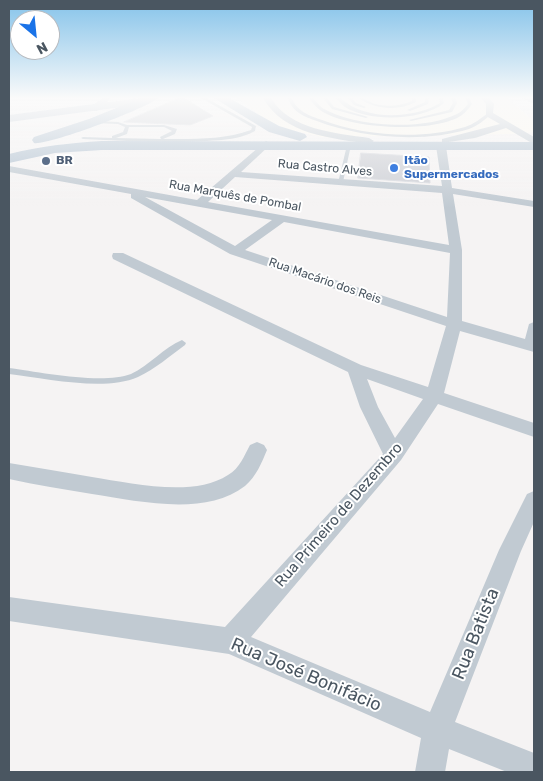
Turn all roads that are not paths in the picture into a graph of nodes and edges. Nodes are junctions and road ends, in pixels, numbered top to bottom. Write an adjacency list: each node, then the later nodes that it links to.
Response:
1 (46, 134): 18 (main road)
2 (122, 134): 14 (lane)
3 (170, 134): 11 (lane)
4 (240, 134): 11 (lane)
5 (283, 134): 10 (main road)
6 (329, 134): 13 (street)
7 (479, 134): 15 (street)
8 (516, 134): 12 (street)
9 (81, 136): 14 (main road); 19 (main road)
10 (290, 138): 13 (main road); 16 (main road); 17 (main road)
11 (160, 139): 14 (lane)
12 (531, 140): 15 (main road)
13 (369, 141): 15 (main road)
14 (106, 142): 16 (main road); 20 (main road)
15 (443, 143): 17 (main road); 25 (street, Rua Primeiro de Dezembro)
16 (266, 144): 22 (street)
17 (350, 146): 23 (lane)
18 (9, 148)
19 (9, 153)
20 (9, 159)
21 (9, 169): 24 (street, Rua Marquês de Pombal)
22 (233, 174): 23 (street, Rua Castro Alves); 26 (street)
23 (340, 182): 25 (street, Rua Castro Alves)
24 (126, 190): 26 (street, Rua Marquês de Pombal); 30 (street, Rua Macário dos Reis)
25 (447, 190): 27 (street, Rua Castro Alves); 29 (street, Rua Primeiro de Dezembro)
26 (200, 203): 28 (street, Rua Marquês de Pombal)
27 (534, 204)
28 (282, 218): 29 (street, Rua Marquês de Pombal); 30 (street)
29 (456, 250): 32 (street, Rua Primeiro de Dezembro)
30 (236, 251): 32 (street, Rua Macário dos Reis)
31 (118, 256): 36 (street)
32 (454, 324): 35 (street, Rua Macário dos Reis); 38 (street, Rua Primeiro de Dezembro)
33 (534, 327): 35 (street)
34 (182, 343): 37 (lane)
35 (533, 346)
36 (356, 369): 38 (street); 41 (street)
37 (9, 371)
38 (434, 396): 39 (street); 41 (street, Rua Primeiro de Dezembro)
39 (534, 430)
40 (257, 450): 42 (street)
41 (394, 455): 45 (street, Rua Primeiro de Dezembro)
42 (9, 471)
43 (534, 500): 46 (street, Rua Batista)
44 (9, 609): 45 (street, Rua José Bonifácio)
45 (230, 641): 46 (street, Rua José Bonifácio)
46 (437, 730): 47 (street, Rua José Bonifácio); 48 (street, Rua Batista)
47 (534, 768)
48 (430, 772)

